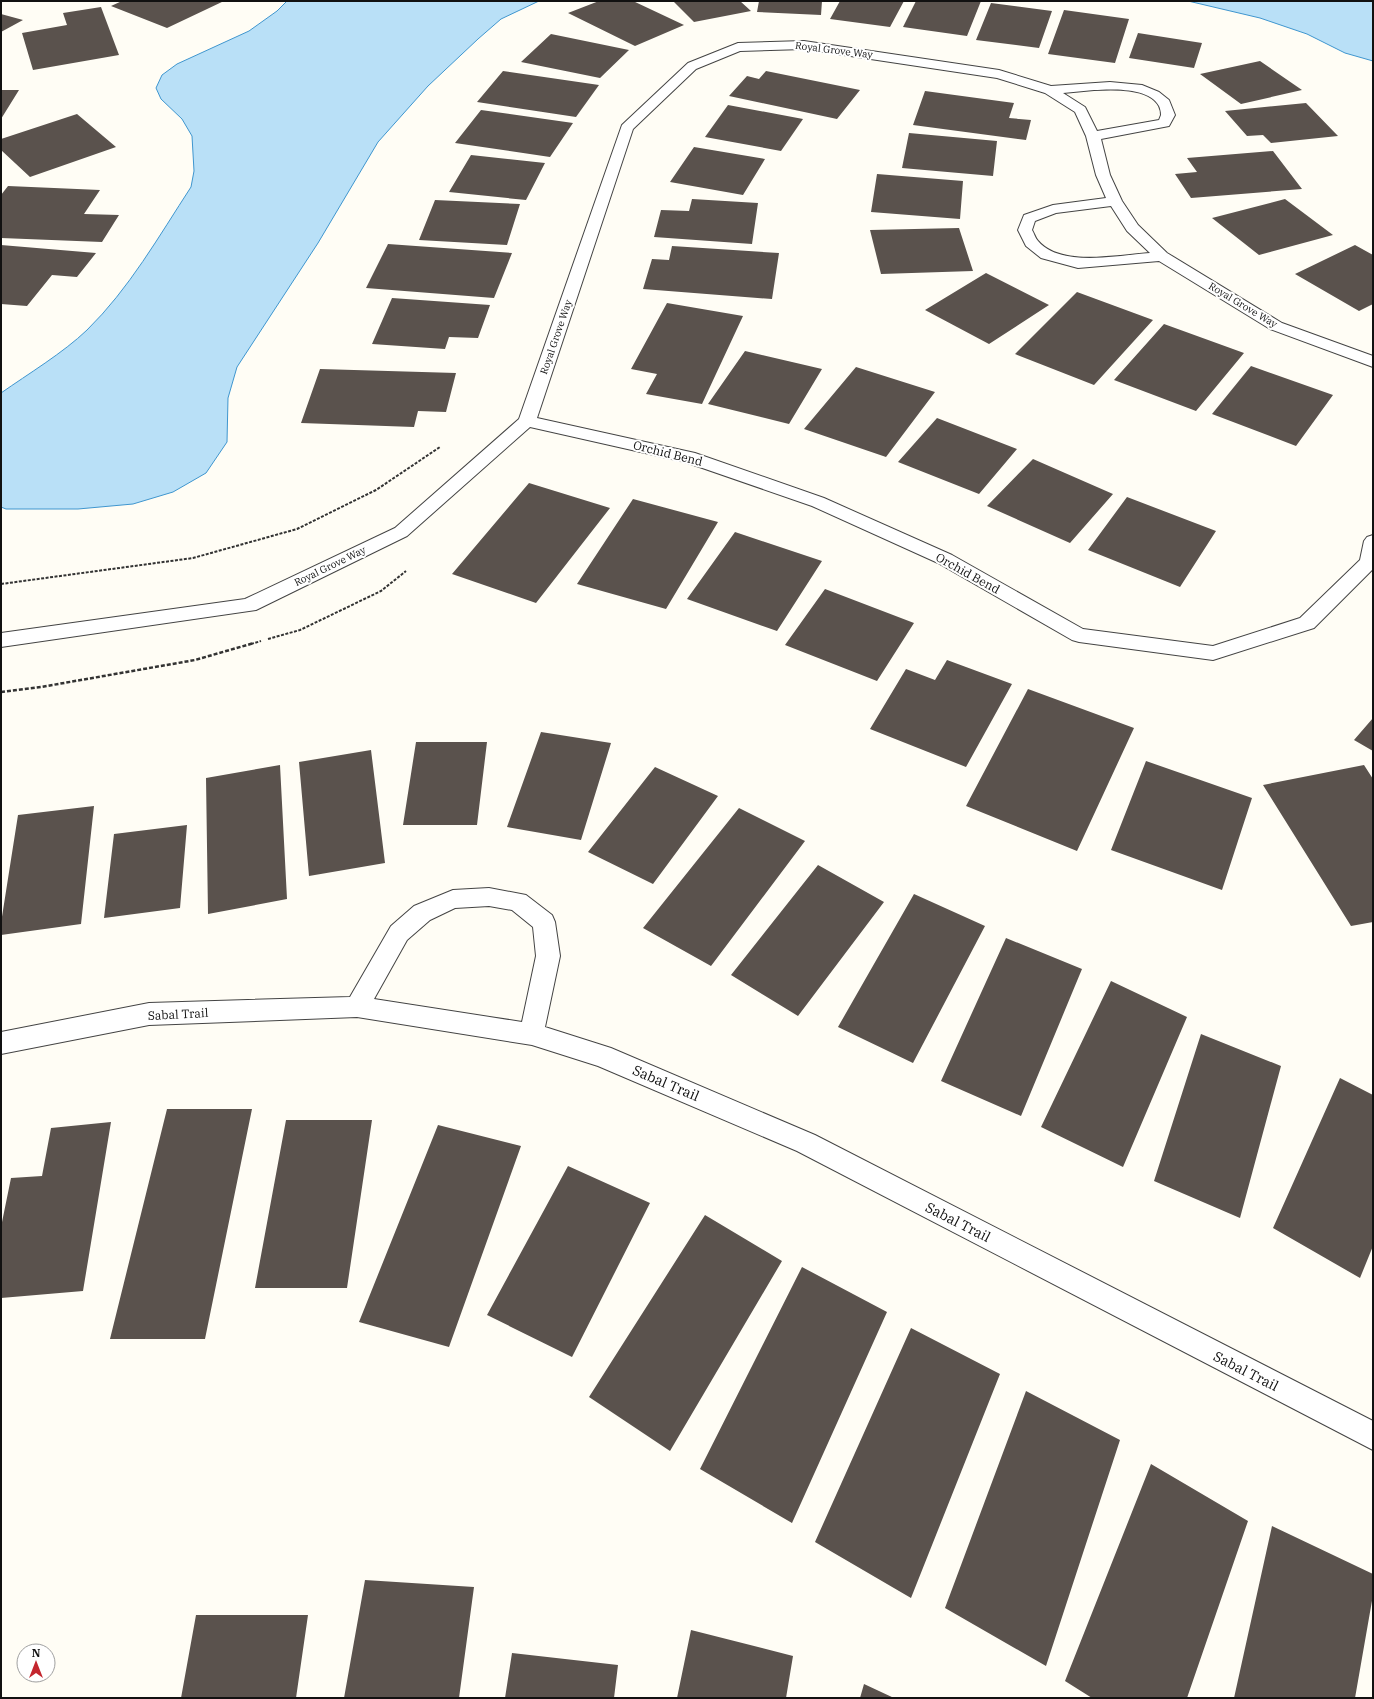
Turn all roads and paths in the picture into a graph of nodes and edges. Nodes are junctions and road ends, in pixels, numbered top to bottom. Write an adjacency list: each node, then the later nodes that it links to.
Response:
1 (1050, 90): 2 (street, Royal Grove Way); 2 (street, Royal Grove Way); 6 (street, Royal Grove Way)
2 (1093, 136): 3 (street, Royal Grove Way)
3 (1115, 201): 4 (street, Royal Grove Way); 4 (street)
4 (1162, 256): 5 (street, Royal Grove Way)
5 (1373, 362)
6 (527, 421): 8 (street, Orchid Bend); 10 (street, Royal Grove Way)
7 (442, 445): 9 (path)
8 (1373, 541)
9 (1, 584)
10 (1, 640)
11 (357, 1007): 12 (street, Sabal Trail); 12 (street); 13 (street, Sabal Trail)
12 (532, 1034): 14 (street, Sabal Trail)
13 (1, 1042)
14 (1373, 1436)

